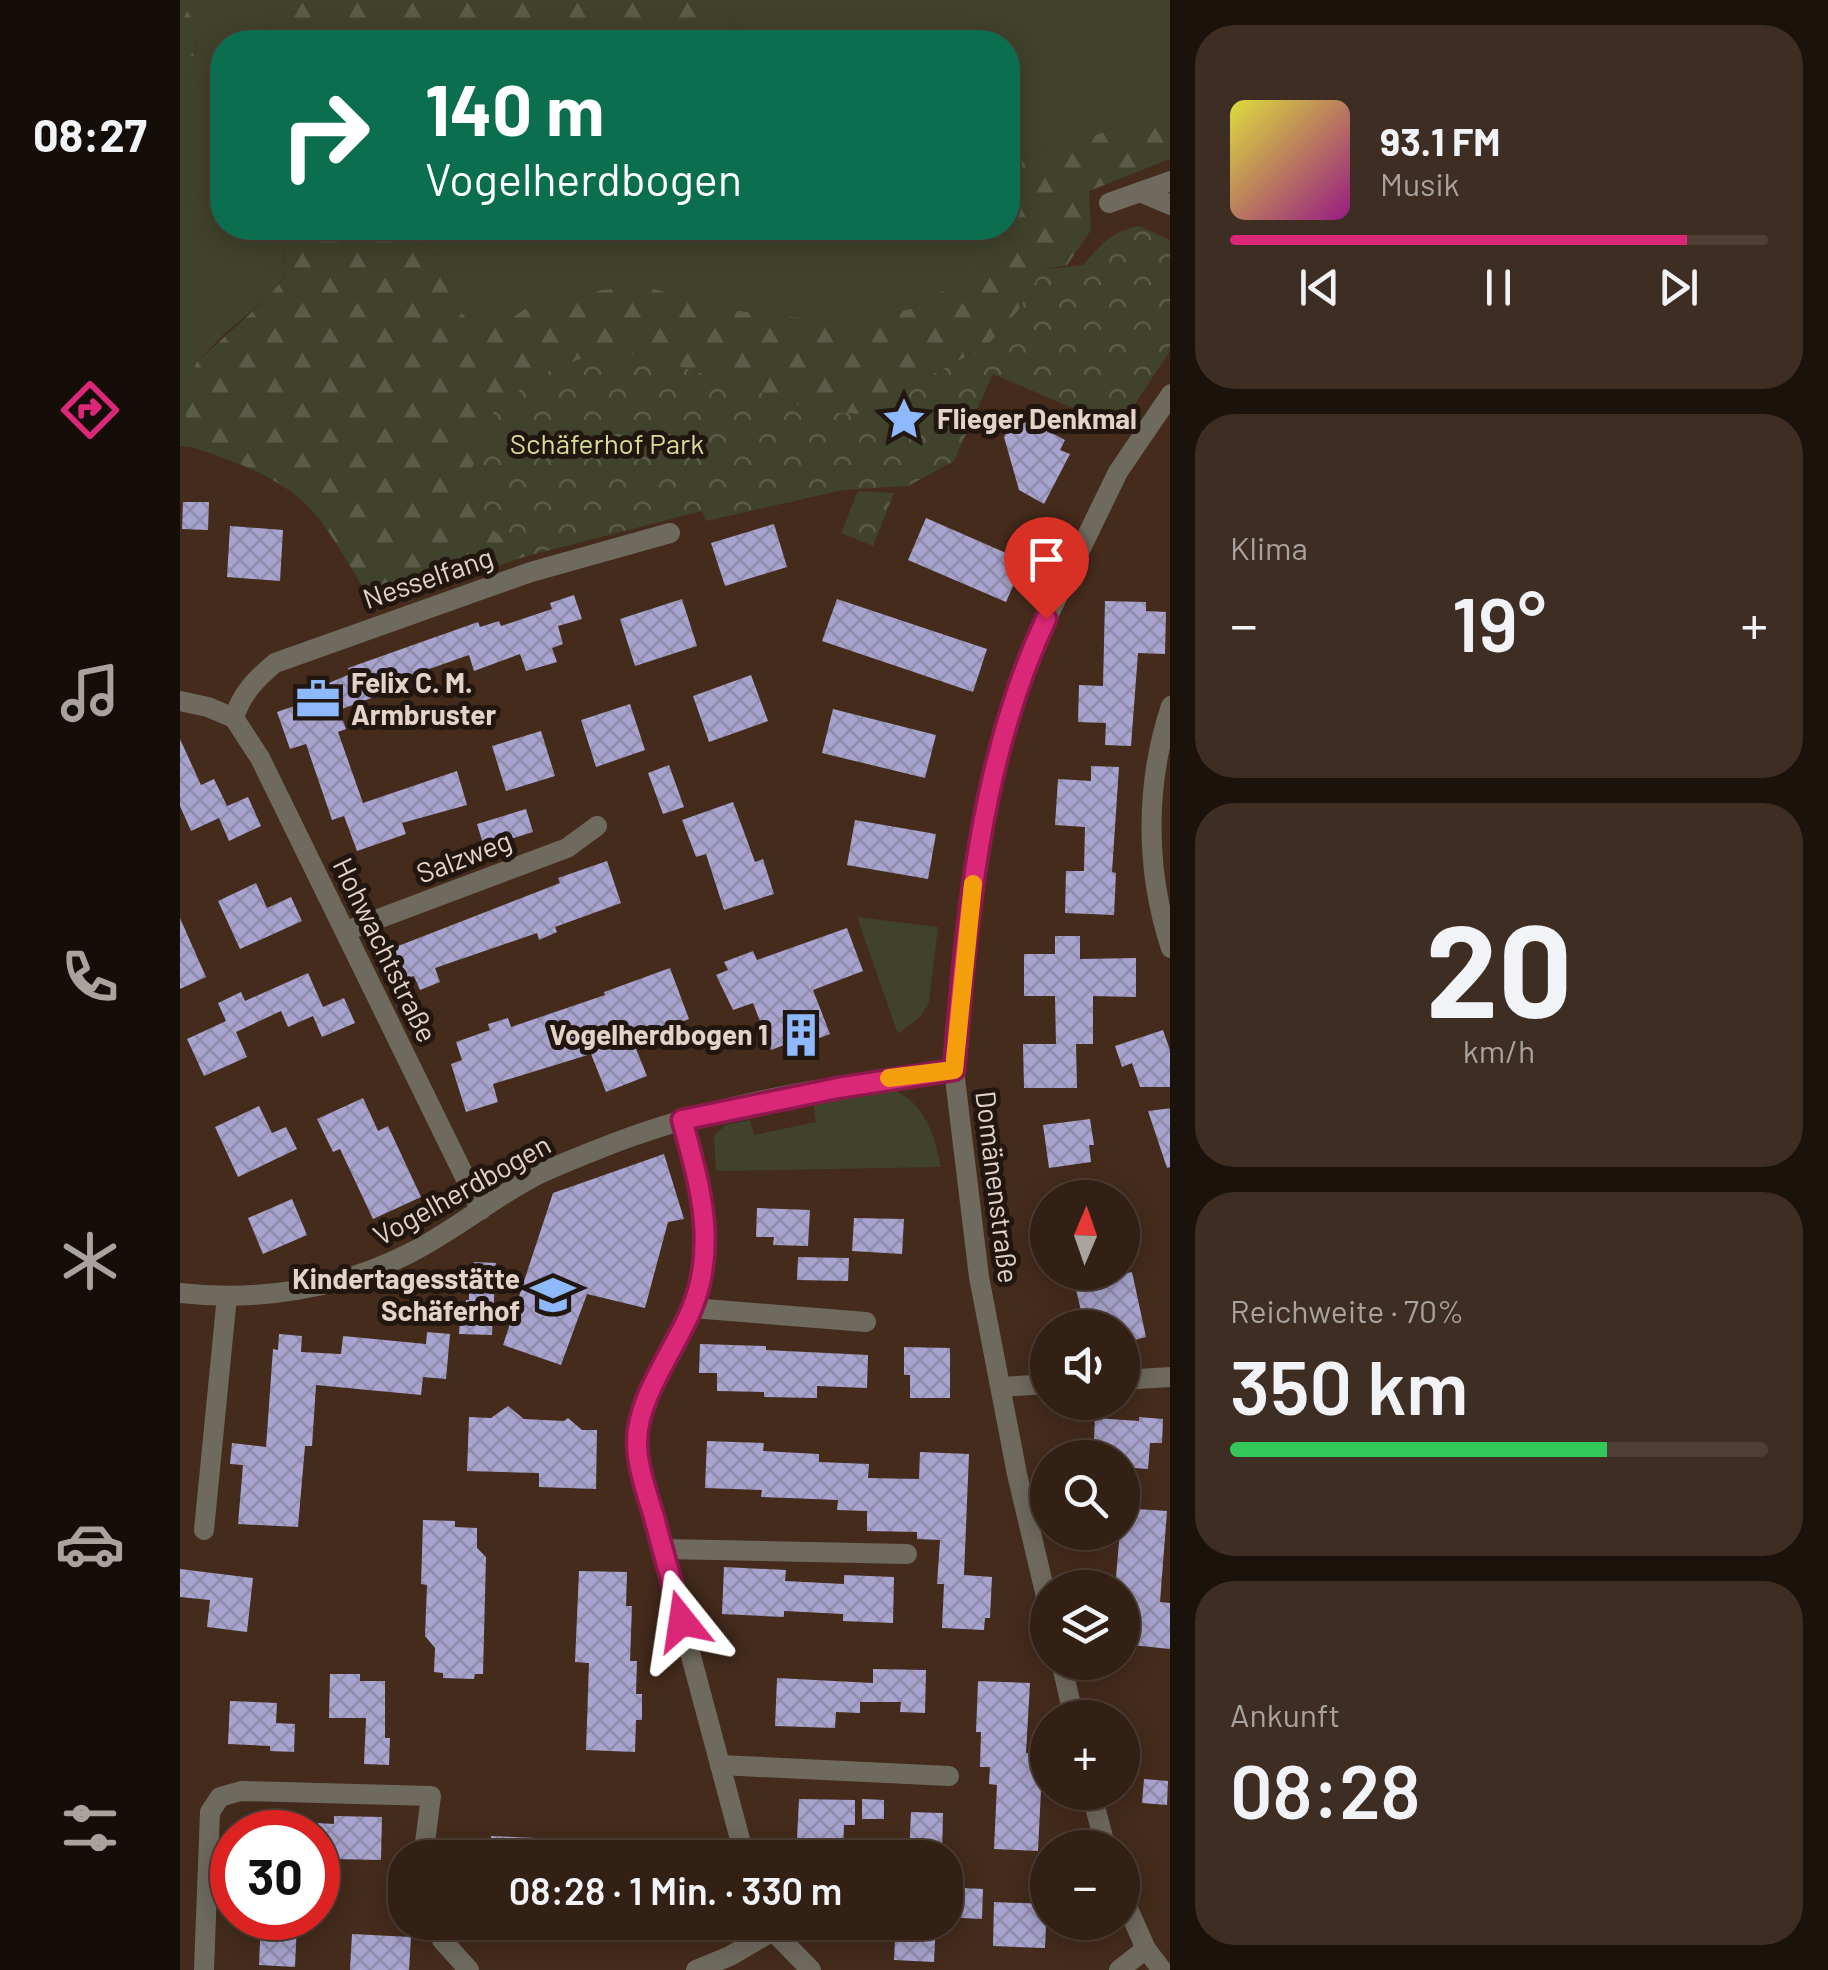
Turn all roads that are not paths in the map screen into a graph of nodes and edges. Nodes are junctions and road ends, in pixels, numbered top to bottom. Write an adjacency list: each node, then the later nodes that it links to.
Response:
1 (1170, 181): 2 (street)
2 (1140, 192): 3 (street); 4 (street)
3 (1109, 202)
4 (1170, 205)
5 (1170, 394): 13 (street, Domänenstraße)
6 (670, 533): 9 (street, Nesselfang)
7 (180, 701): 9 (street)
8 (1170, 706): 12 (street)
9 (234, 718): 11 (street, Hohwachtstraße)
10 (597, 826): 11 (street, Salzweg)
11 (346, 930): 15 (street, Hohwachtstraße)
12 (1170, 948)
13 (954, 1070): 14 (street, Vogelherdbogen); 23 (street, Domänenstraße)
14 (682, 1120): 15 (street, Vogelherdbogen); 18 (street)
15 (480, 1210): 17 (street, Vogelherdbogen)
16 (180, 1293): 17 (street, Vogelherdbogen)
17 (227, 1296): 24 (street)
18 (692, 1308): 19 (street); 25 (street)
19 (866, 1322)
20 (1170, 1378): 21 (street)
21 (1140, 1379)
22 (1030, 1385): 23 (street)
23 (1002, 1386): 27 (street, Domänenstraße)
24 (204, 1530)
25 (663, 1549): 26 (street); 28 (street)
26 (907, 1554)
27 (1040, 1570)
28 (720, 1766): 29 (street); 31 (street)
29 (948, 1776)
30 (425, 1840): 37 (street)
31 (740, 1840)
32 (1140, 1936): 36 (street)
33 (442, 1940): 38 (street)
34 (753, 1940): 39 (street)
35 (783, 1940): 40 (street)
36 (1146, 1949): 41 (street); 42 (street)
37 (204, 1970)
38 (469, 1970)
39 (696, 1970)
40 (811, 1970)
41 (1118, 1970)
42 (1162, 1970)

